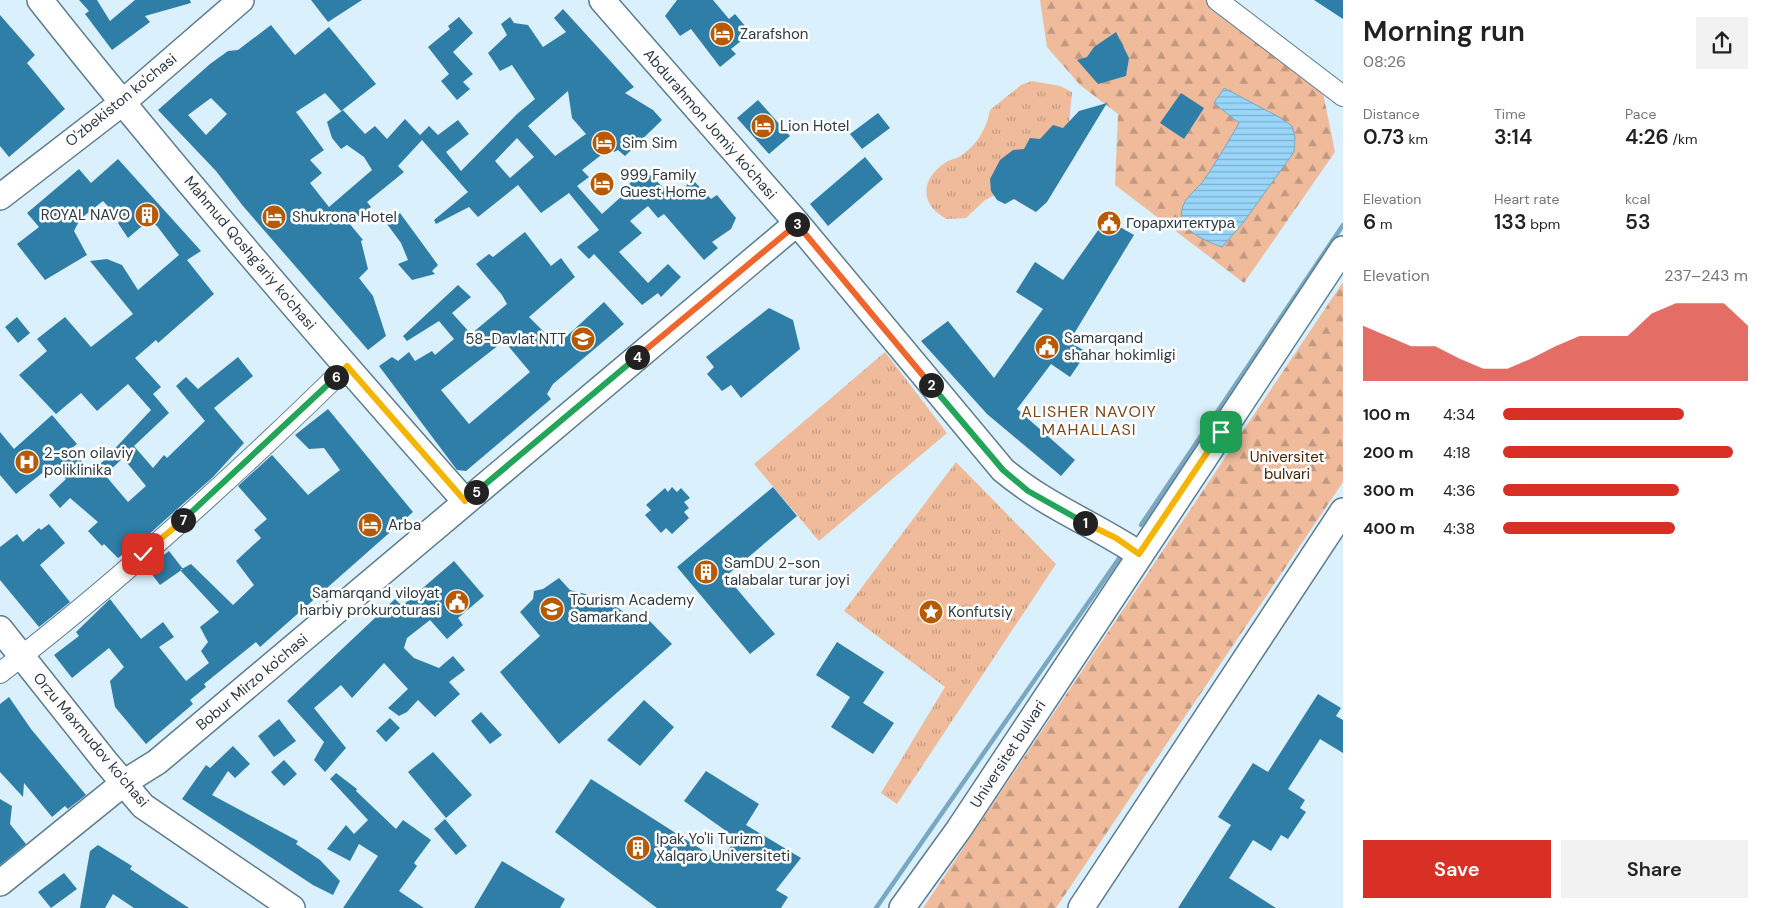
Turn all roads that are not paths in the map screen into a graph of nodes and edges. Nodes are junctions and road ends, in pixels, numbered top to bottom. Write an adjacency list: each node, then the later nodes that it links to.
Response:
1 (40, 0): 6 (main road, Mahmud Qoshg'ariy ko'chasi)
2 (241, 0): 6 (main road, O'zbekiston ko'chasi)
3 (602, 0): 8 (main road, Abdurahmon Jomiy ko'chasi)
4 (1217, 0): 5 (street)
5 (1343, 96)
6 (122, 102): 7 (main road, O'zbekiston ko'chasi); 10 (main road, Mahmud Qoshg'ariy ko'chasi)
7 (0, 197)
8 (797, 223): 11 (main road, Bobur Mirzo ko'chasi); 13 (main road, Abdurahmon Jomiy ko'chasi)
9 (1343, 249): 13 (main road, Universitet bulvari)
10 (347, 366): 11 (main road, Mahmud Qoshg'ariy ko'chasi); 15 (street)
11 (465, 501): 17 (main road, Bobur Mirzo ko'chasi)
12 (1343, 511): 21 (main road)
13 (1139, 554): 20 (main road, Universitet bulvari)
14 (0, 628): 15 (main road, Orzu Maxmudov ko'chasi)
15 (22, 656): 16 (street); 17 (main road, Orzu Maxmudov ko'chasi)
16 (0, 673)
17 (125, 782): 18 (main road, Bobur Mirzo ko'chasi); 19 (main road, Orzu Maxmudov ko'chasi)
18 (0, 883)
19 (292, 908)
20 (902, 908)
21 (1081, 908)

